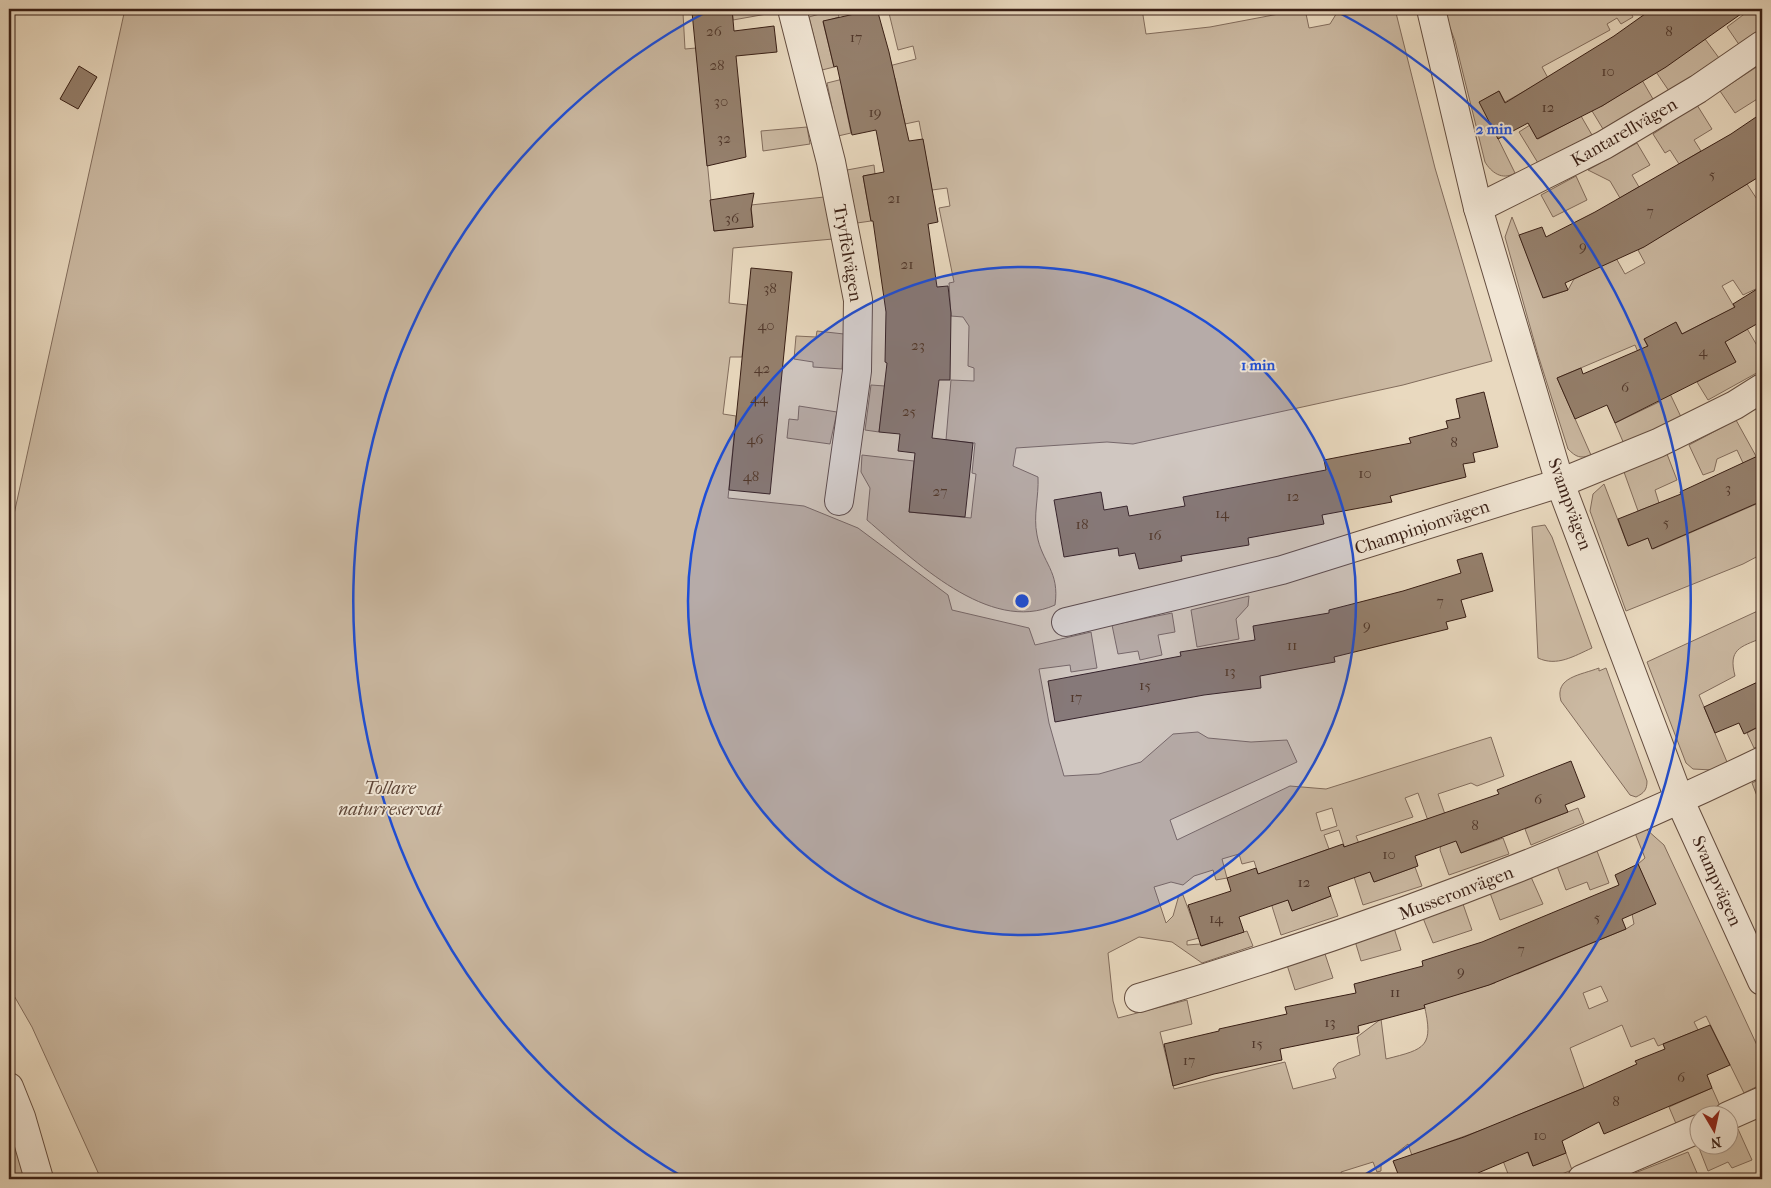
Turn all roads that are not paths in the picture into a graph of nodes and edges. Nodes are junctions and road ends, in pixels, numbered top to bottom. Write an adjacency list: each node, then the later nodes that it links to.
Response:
1 (792, 9): 7 (street, Tryffelvägen)
2 (1431, 9): 4 (street, Svampvägen)
3 (1762, 45): 4 (street, Kantarellvägen)
4 (1478, 208): 6 (street, Svampvägen)
5 (1762, 388): 6 (street, Champinjonvägen)
6 (1560, 483): 8 (street, Champinjonvägen); 10 (street, Svampvägen)
7 (839, 501)
8 (1066, 622)
9 (1762, 762): 10 (street, Musseronvägen)
10 (1680, 801): 11 (street, Svampvägen); 12 (street, Musseronvägen)
11 (1762, 981)
12 (1139, 998)
13 (9, 1087): 17 (street)
14 (1762, 1102): 15 (street)
15 (1738, 1112)
16 (1688, 1133): 18 (street)
17 (39, 1179)
18 (1582, 1179)

